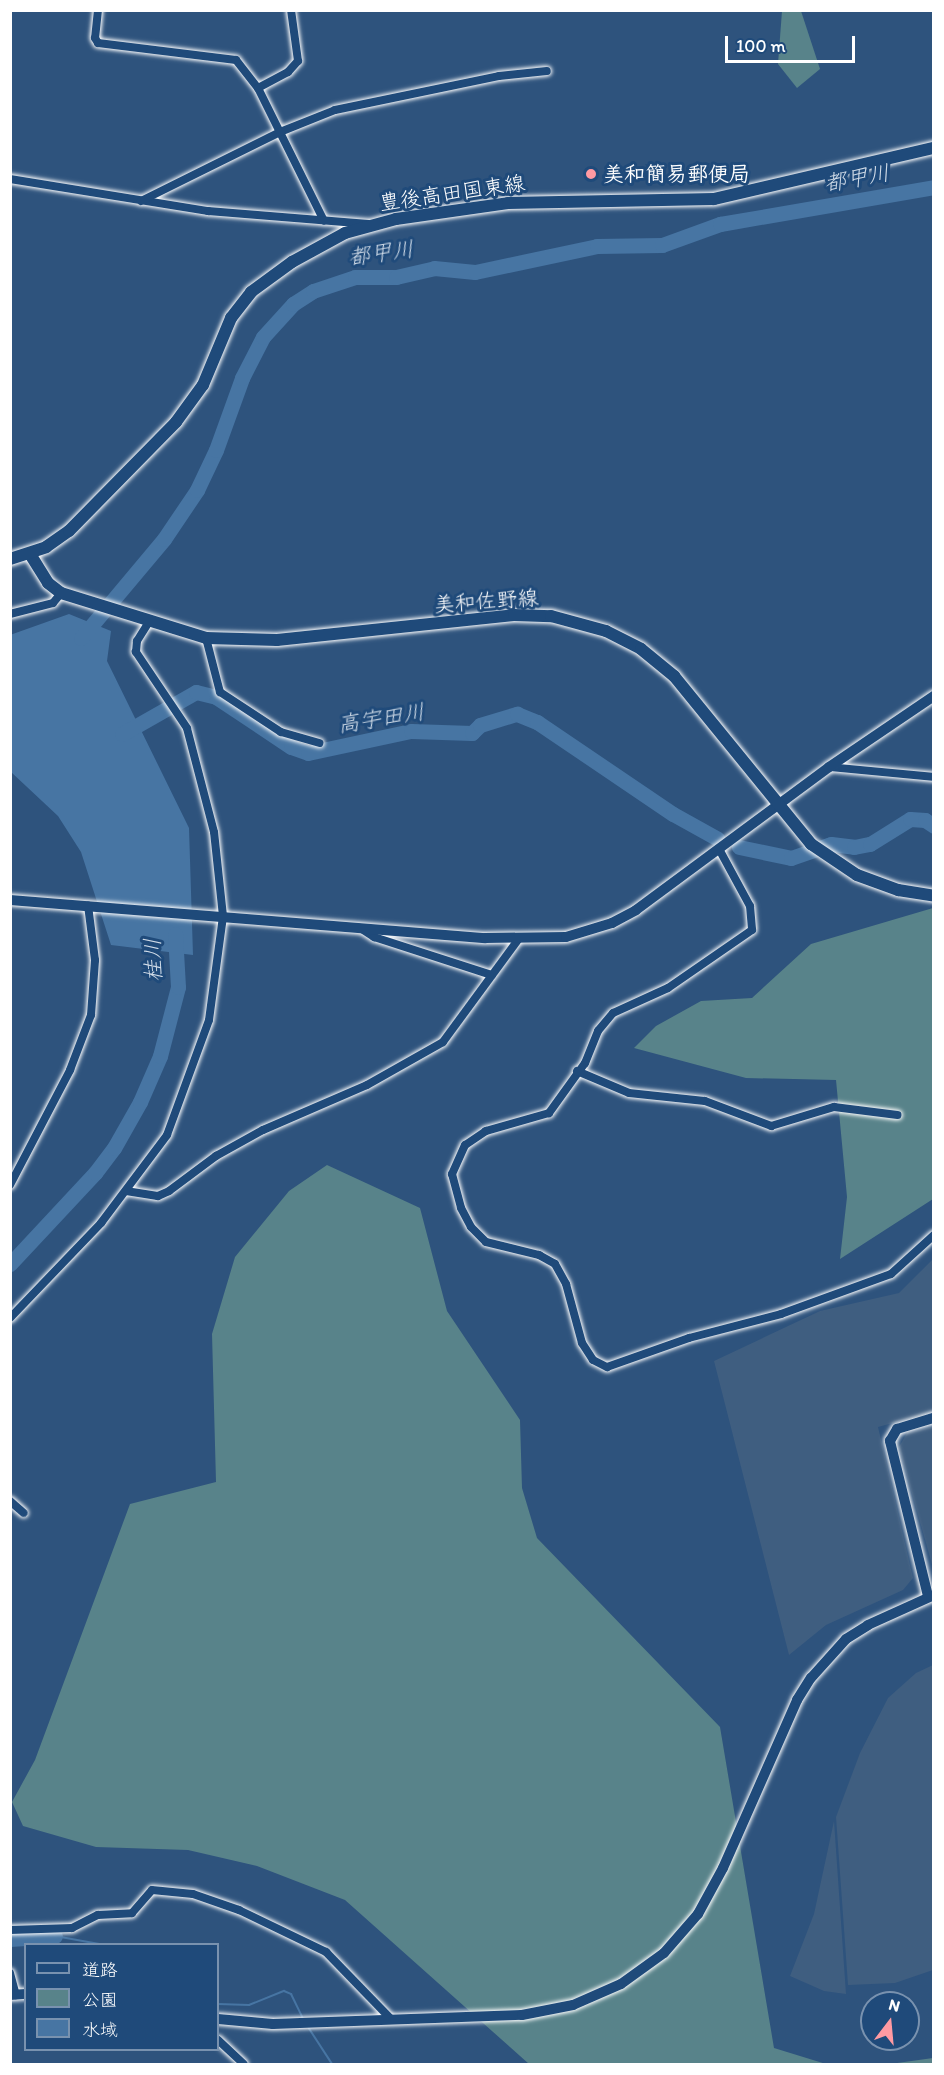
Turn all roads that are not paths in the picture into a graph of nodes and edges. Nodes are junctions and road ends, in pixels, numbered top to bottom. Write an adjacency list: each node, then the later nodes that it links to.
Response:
1 (98, 10): 4 (street)
2 (291, 10): 4 (street)
3 (547, 70): 5 (street)
4 (258, 88): 5 (street)
5 (280, 132): 8 (street); 9 (street)
6 (933, 148): 10 (main road, 豊後高田国東線)
7 (10, 179): 8 (street)
8 (141, 201): 9 (street)
9 (324, 221): 10 (street)
10 (372, 224): 11 (main road, 豊後高田国東線)
11 (30, 554): 12 (main road, 豊後高田国東線); 13 (main road, 美和佐野線)
12 (10, 558)
13 (67, 596): 14 (street); 15 (main road, 美和佐野線)
14 (10, 614)
15 (146, 621): 16 (main road, 美和佐野線); 26 (street)
16 (206, 638): 18 (street); 21 (main road, 美和佐野線)
17 (933, 696): 19 (street)
18 (319, 743)
19 (829, 767): 20 (street); 21 (street)
20 (933, 777)
21 (777, 807): 22 (street); 23 (main road, 美和佐野線)
22 (719, 849): 28 (street); 30 (street)
23 (933, 896)
24 (10, 900): 25 (street)
25 (90, 905): 26 (street); 32 (street)
26 (220, 916): 27 (street); 33 (street)
27 (360, 927): 28 (street); 29 (street)
28 (518, 940): 29 (street)
29 (492, 975): 33 (street)
30 (577, 1071): 31 (street); 34 (street)
31 (898, 1115)
32 (10, 1185)
33 (126, 1191): 35 (street)
34 (933, 1235)
35 (10, 1318)
36 (933, 1418): 39 (street)
37 (10, 1501): 38 (street)
38 (24, 1513)
39 (931, 1596): 44 (street)
40 (10, 1930): 44 (street)
41 (10, 1973): 42 (street)
42 (17, 1995)
43 (219, 2019): 44 (street)
44 (391, 2019)
45 (219, 2041): 46 (street)
46 (244, 2064)

